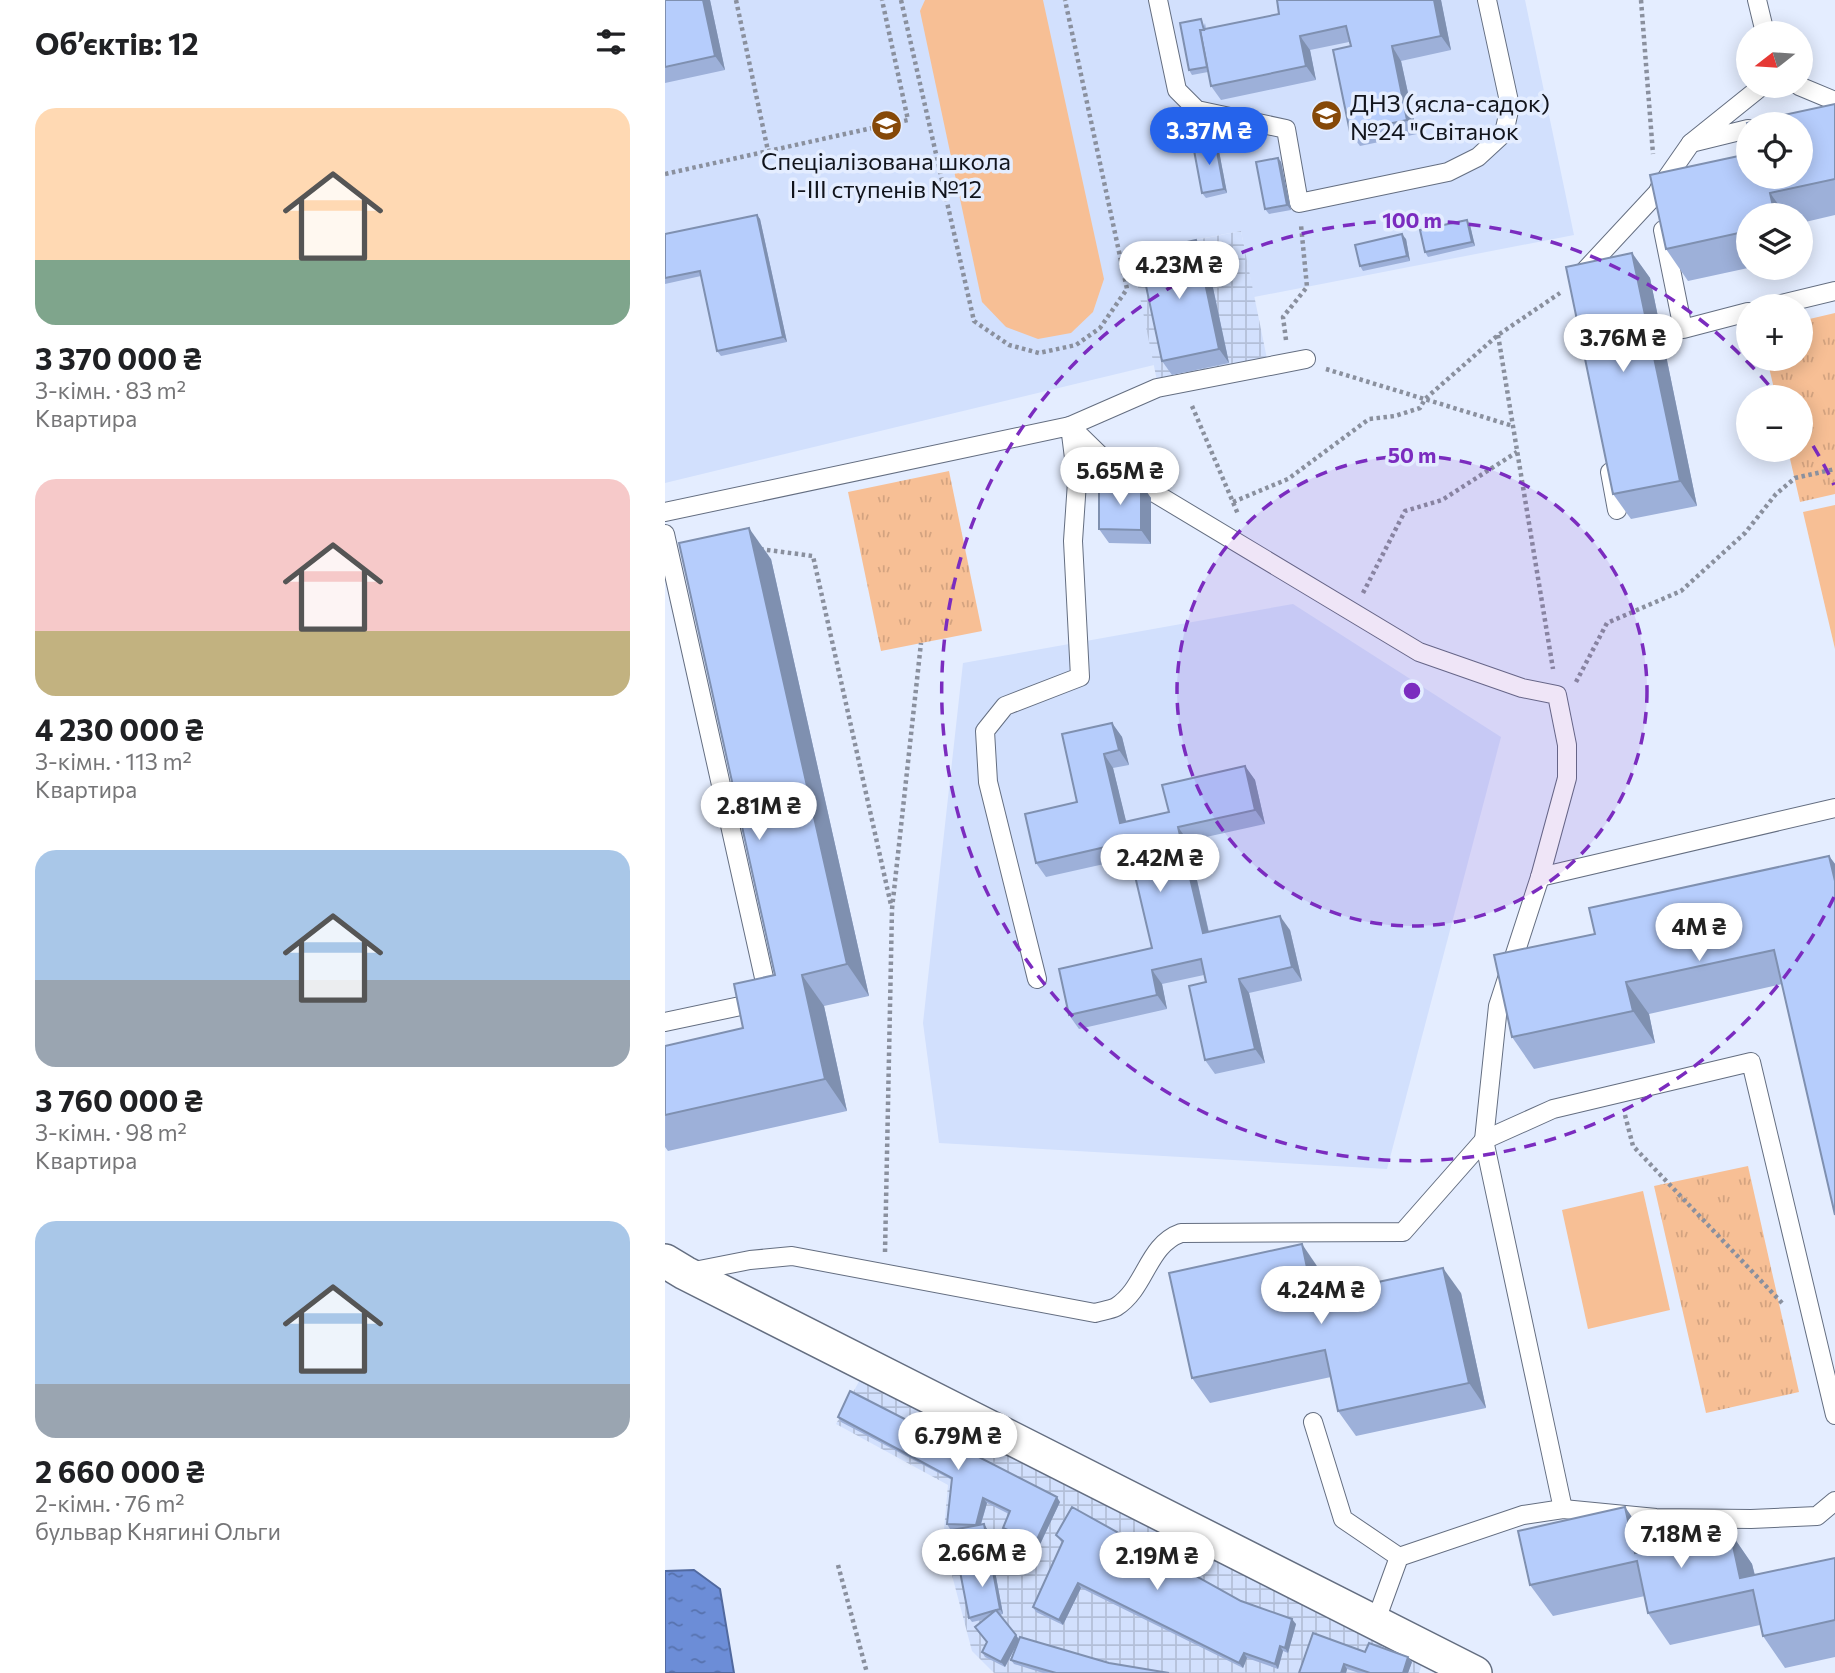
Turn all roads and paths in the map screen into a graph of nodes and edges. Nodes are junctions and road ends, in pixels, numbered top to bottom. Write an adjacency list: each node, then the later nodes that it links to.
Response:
1 (736, 0): 17 (path)
2 (882, 0): 17 (path)
3 (901, 0): 4 (path)
4 (1065, 0)
5 (1158, 0): 20 (lane)
6 (1487, 0): 20 (lane)
7 (1641, 0): 19 (path)
8 (1757, 0): 9 (lane)
9 (1762, 21)
10 (1813, 91): 12 (lane)
11 (1747, 98): 16 (lane)
12 (1835, 100)
13 (1835, 106): 14 (lane)
14 (1812, 112)
15 (1736, 132): 16 (lane)
16 (1691, 144): 19 (lane)
17 (768, 151): 18 (path)
18 (665, 174)
19 (1656, 194): 21 (lane); 24 (lane)
20 (1299, 204): 26 (path)
21 (1574, 291): 25 (path)
22 (1835, 291): 23 (lane)
23 (1813, 296)
24 (1736, 316)
25 (1498, 335): 28 (path); 30 (path)
26 (1298, 361): 27 (lane); 28 (path)
27 (1181, 383): 29 (lane); 34 (path)
28 (1425, 399): 30 (path); 34 (path)
29 (1070, 426): 36 (lane); 39 (lane); 46 (lane)
30 (1513, 426): 31 (path)
31 (1517, 452): 40 (path); 42 (path)
32 (1607, 457): 35 (lane)
33 (1835, 469): 42 (path)
34 (1233, 502): 39 (path)
35 (1617, 510)
36 (665, 512)
37 (665, 534): 47 (lane)
38 (759, 549): 45 (path)
39 (1256, 554): 40 (lane)
40 (1353, 612): 42 (lane)
41 (921, 643): 45 (path)
42 (1557, 695): 44 (lane)
43 (1835, 808): 44 (lane)
44 (1540, 877): 49 (lane)
45 (892, 909): 51 (path)
46 (1037, 979)
47 (665, 1022)
48 (1621, 1093): 49 (lane); 52 (path); 52 (lane)
49 (1484, 1140): 51 (lane); 57 (lane)
50 (675, 1267): 51 (lane); 60 (street)
51 (885, 1273)
52 (1817, 1340): 53 (lane)
53 (1830, 1368): 54 (lane)
54 (1835, 1415)
55 (1313, 1422): 58 (lane)
56 (1835, 1501): 57 (lane)
57 (1563, 1509): 58 (lane)
58 (1399, 1556): 60 (lane)
59 (838, 1565): 61 (path)
60 (1375, 1623): 62 (street)
61 (867, 1673)
62 (1475, 1673)

